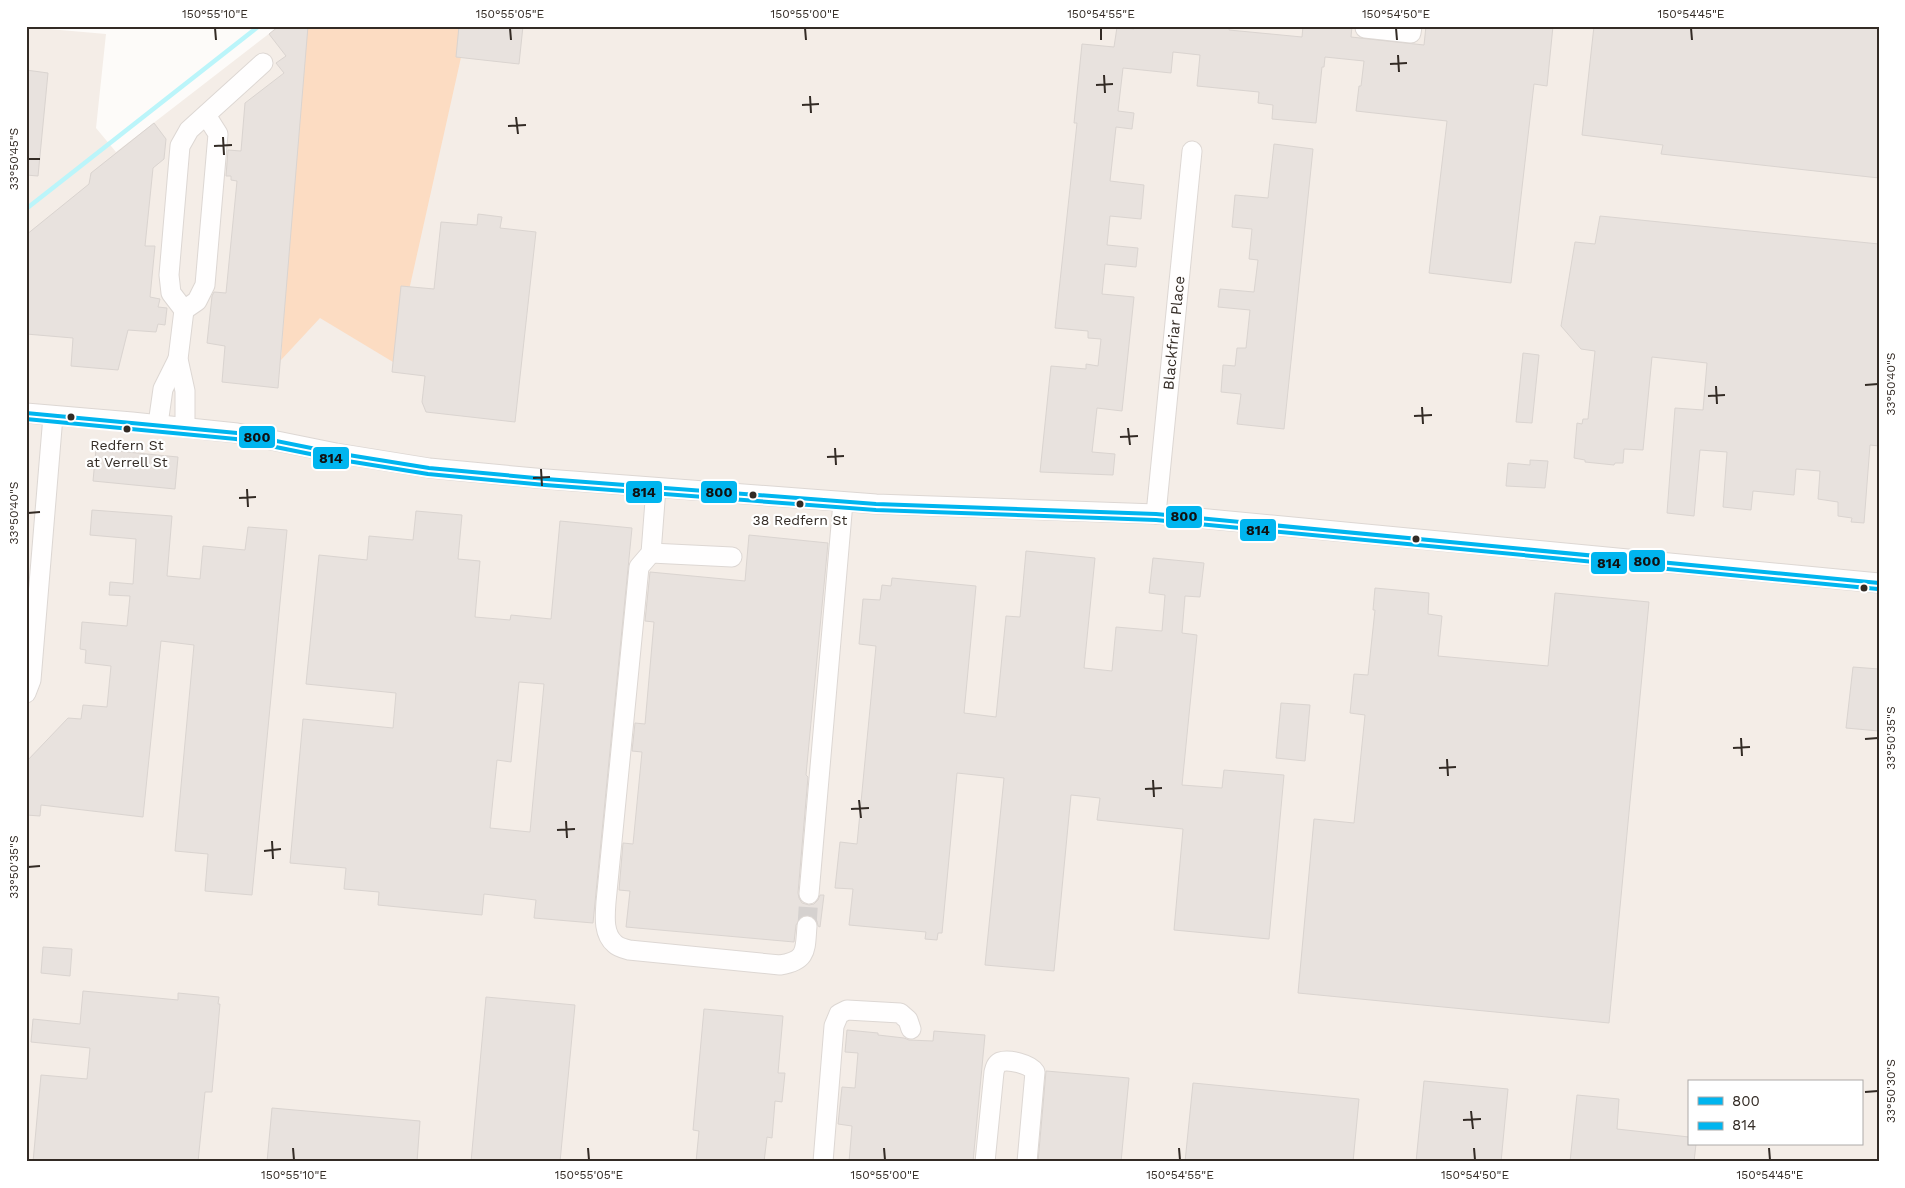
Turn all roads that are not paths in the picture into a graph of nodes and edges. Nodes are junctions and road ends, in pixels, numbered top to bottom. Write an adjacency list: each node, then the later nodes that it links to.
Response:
1 (1366, 26): 2 (street)
2 (1412, 26)
3 (263, 63): 4 (street)
4 (206, 115): 6 (street); 6 (street)
5 (1192, 151): 14 (street, Blackfriar Place)
6 (184, 310): 7 (street)
7 (178, 359): 10 (street); 11 (street)
8 (26, 414): 9 (street)
9 (53, 416): 10 (street); 18 (street)
10 (158, 424): 11 (street)
11 (185, 427): 12 (street)
12 (656, 488): 13 (street); 15 (street)
13 (844, 502): 14 (street); 19 (street)
14 (1156, 514): 17 (street)
15 (651, 553): 16 (street); 20 (street)
16 (732, 557)
17 (1879, 583)
18 (26, 693)
19 (809, 894)
20 (807, 926)
21 (911, 1029): 22 (street)
22 (823, 1162)
23 (985, 1162): 24 (street)
24 (1027, 1162)

